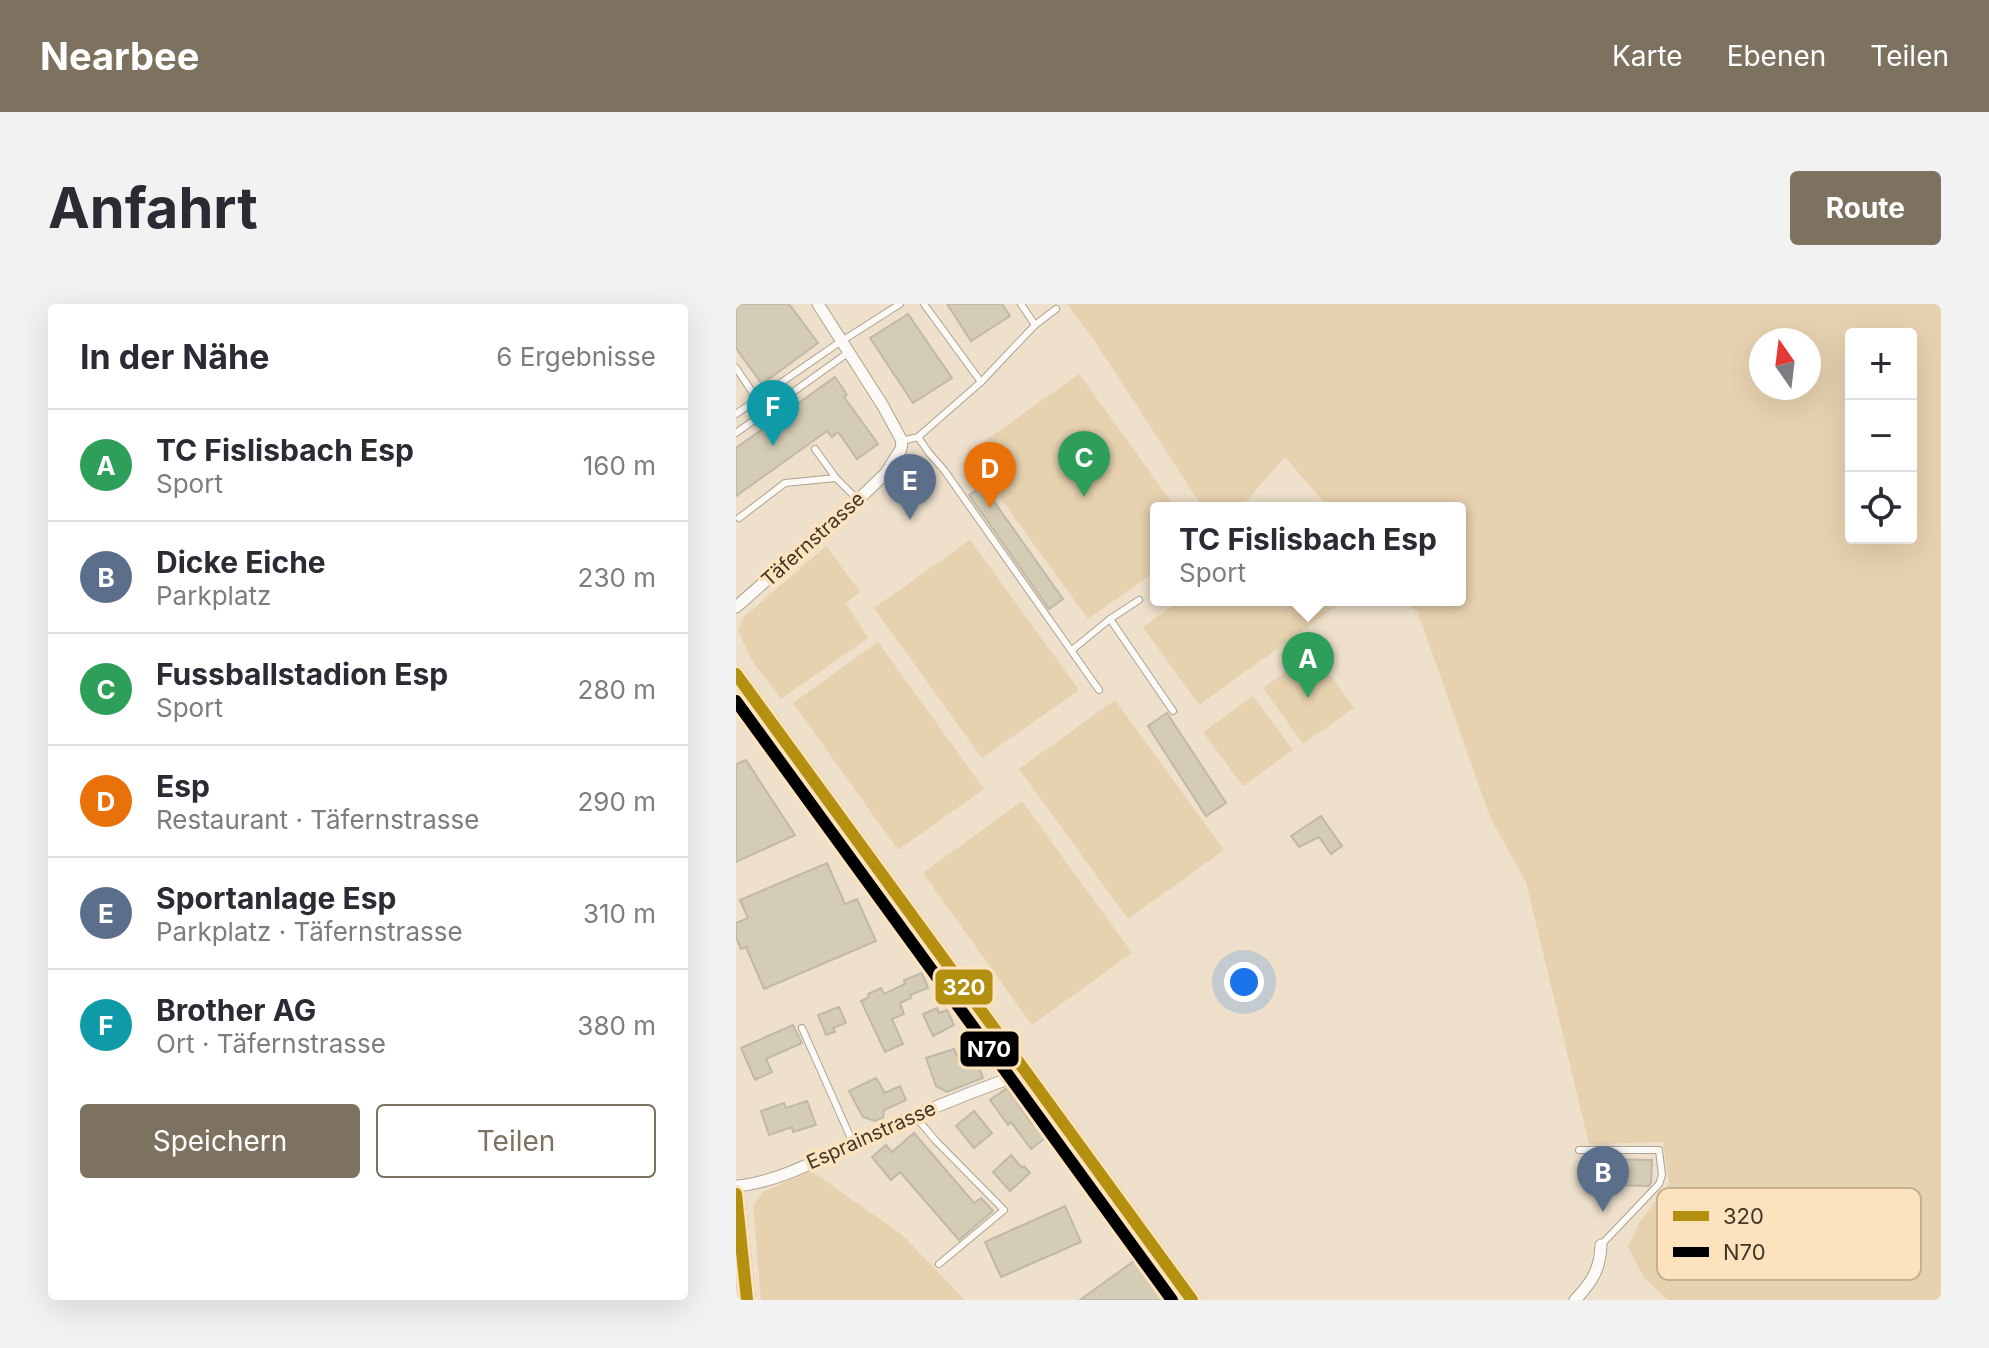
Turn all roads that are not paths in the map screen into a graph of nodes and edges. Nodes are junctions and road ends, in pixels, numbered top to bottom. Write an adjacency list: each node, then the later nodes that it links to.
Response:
1 (818, 304): 7 (street)
2 (900, 304): 7 (lane)
3 (924, 304): 9 (lane)
4 (1021, 304): 6 (lane)
5 (1056, 309): 6 (lane)
6 (1035, 325): 9 (lane)
7 (845, 346): 10 (lane); 12 (lane); 14 (street)
8 (736, 368): 10 (lane)
9 (981, 382): 13 (lane)
10 (757, 399): 11 (lane)
11 (736, 414)
12 (736, 433)
13 (918, 437): 14 (lane); 22 (lane)
14 (902, 441): 17 (street, Täfernstrasse)
15 (815, 449): 16 (lane)
16 (836, 478): 17 (lane); 18 (lane)
17 (858, 500): 20 (street, Täfernstrasse)
18 (739, 518)
19 (1139, 600): 21 (lane)
20 (736, 607)
21 (1110, 619): 22 (lane); 25 (lane)
22 (1072, 650): 24 (lane)
23 (736, 674): 36 (main road)
24 (1099, 690)
25 (1173, 711)
26 (802, 1028): 29 (lane)
27 (1005, 1080): 28 (street, Esprainstrasse)
28 (914, 1115): 29 (street, Esprainstrasse); 34 (lane)
29 (853, 1143): 31 (street, Esprainstrasse)
30 (1579, 1150): 33 (lane)
31 (736, 1186)
32 (736, 1194): 35 (main road)
33 (1601, 1245): 37 (street)
34 (939, 1264)
35 (747, 1300)
36 (1192, 1300)
37 (1575, 1300)

